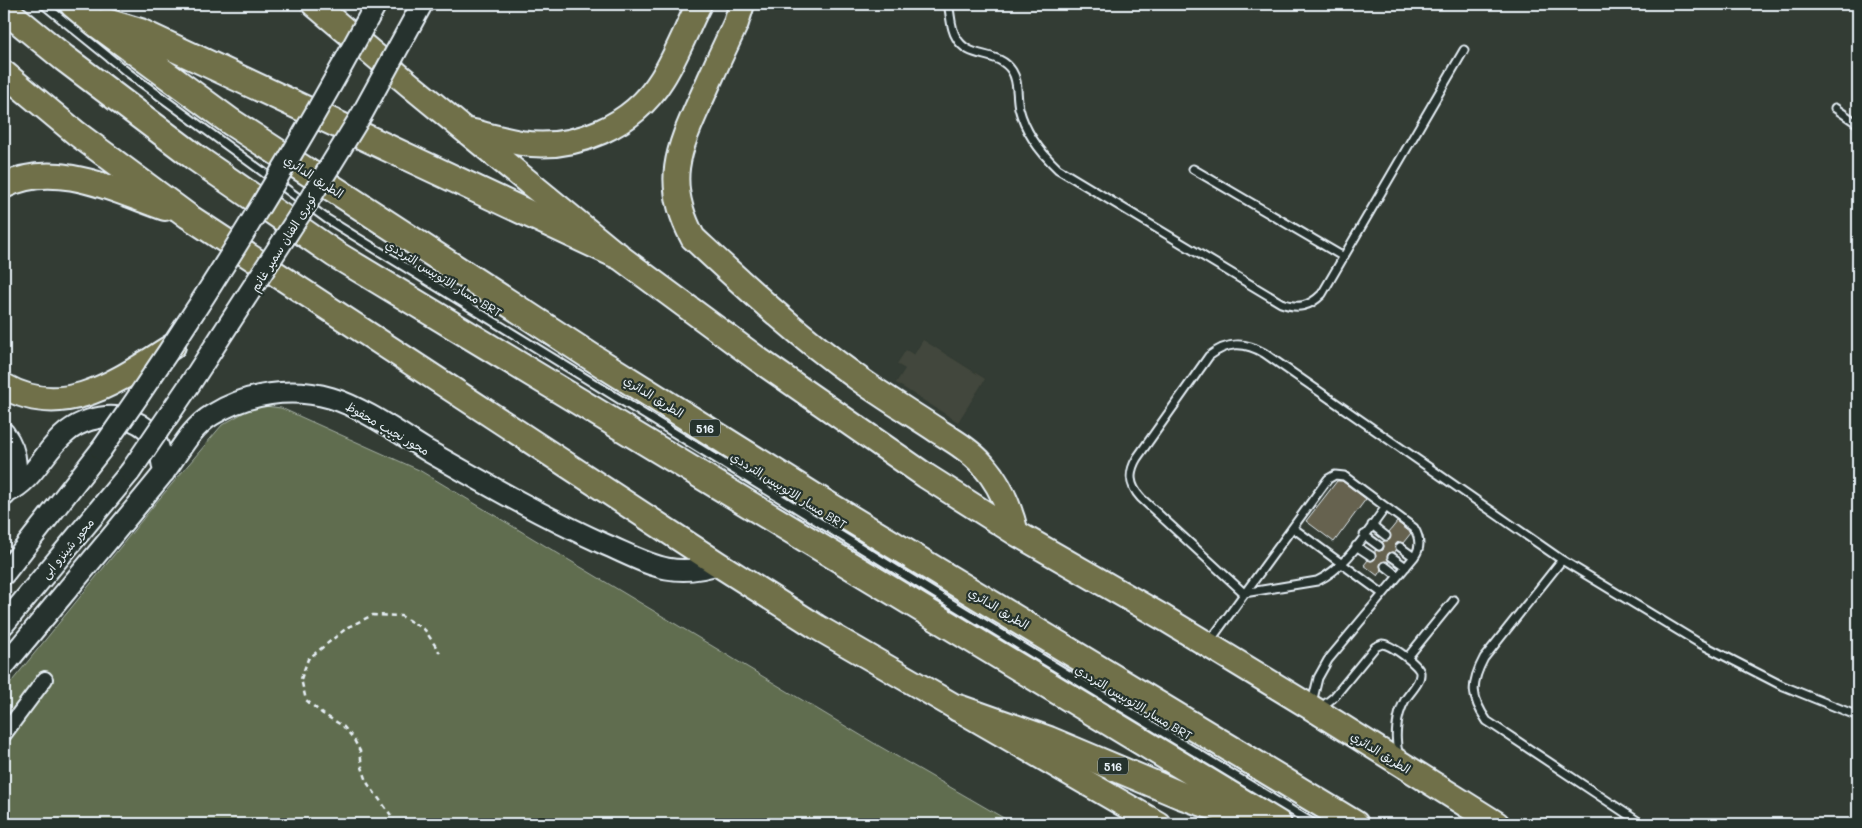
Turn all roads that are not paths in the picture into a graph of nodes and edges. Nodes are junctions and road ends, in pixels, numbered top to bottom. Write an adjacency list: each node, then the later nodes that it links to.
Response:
1 (43, 4): 61 (lane, مسار الاتوبيس الترددي BRT)
2 (314, 4): 14 (highway, الطريق الدائري)
3 (376, 4): 20 (main road, bridge)
4 (422, 4): 23 (main road, كوبرى الفنان سمير غانم, bridge)
5 (699, 4): 14 (highway)
6 (742, 4): 29 (highway)
7 (948, 4): 19 (lane)
8 (4, 9): 60 (highway)
9 (82, 12): 18 (highway); 62 (highway, الطريق الدائري / 516)
10 (1464, 50): 19 (lane)
11 (4, 73): 17 (highway, 516)
12 (1836, 108): 13 (lane)
13 (1858, 124)
14 (463, 129): 18 (highway, الطريق الدائري)
15 (1193, 169): 19 (lane)
16 (4, 186): 17 (highway)
17 (188, 216): 39 (highway, 516)
18 (617, 255): 29 (highway, الطريق الدائري)
19 (1342, 256)
20 (173, 346): 21 (highway); 43 (main road, bridge)
21 (4, 386)
22 (4, 433): 25 (main road)
23 (130, 472): 48 (main road, محور شينزو ابى)
24 (164, 473): 25 (main road); 39 (main road, محور نجيب محفوظ); 51 (main road, محور نجيب محفوظ)
25 (6, 494)
26 (1386, 507): 27 (lane); 28 (lane); 37 (lane)
27 (1372, 525): 30 (lane); 31 (lane)
28 (1293, 528): 40 (lane); 45 (lane)
29 (1016, 533): 49 (highway, الطريق الدائري)
30 (1364, 535): 32 (lane); 33 (lane)
31 (1386, 536)
32 (1356, 546): 35 (lane); 40 (lane)
33 (1379, 546)
34 (1400, 547): 37 (lane)
35 (1371, 556)
36 (1392, 556): 42 (lane)
37 (1414, 557): 42 (lane)
38 (1562, 560): 45 (lane); 55 (lane); 64 (lane)
39 (718, 564): 53 (highway, 516)
40 (1342, 564): 45 (lane); 46 (lane)
41 (1385, 566): 44 (lane)
42 (1406, 566): 44 (lane)
43 (4, 574)
44 (1398, 576): 46 (lane)
45 (1244, 593): 49 (lane)
46 (1383, 594): 54 (lane)
47 (1454, 600): 50 (lane)
48 (4, 624)
49 (1207, 645): 54 (highway, الطريق الدائري)
50 (1407, 658): 54 (lane); 57 (lane)
51 (4, 666)
52 (45, 679): 56 (street)
53 (958, 708): 58 (highway, 516); 59 (highway, 516)
54 (1314, 710): 57 (highway, الطريق الدائري)
55 (1858, 716)
56 (4, 734)
57 (1401, 764): 63 (highway, الطريق الدائري)
58 (1158, 824)
59 (1267, 824)
60 (1278, 824)
61 (1314, 824)
62 (1355, 824)
63 (1496, 824)
64 (1642, 824)

